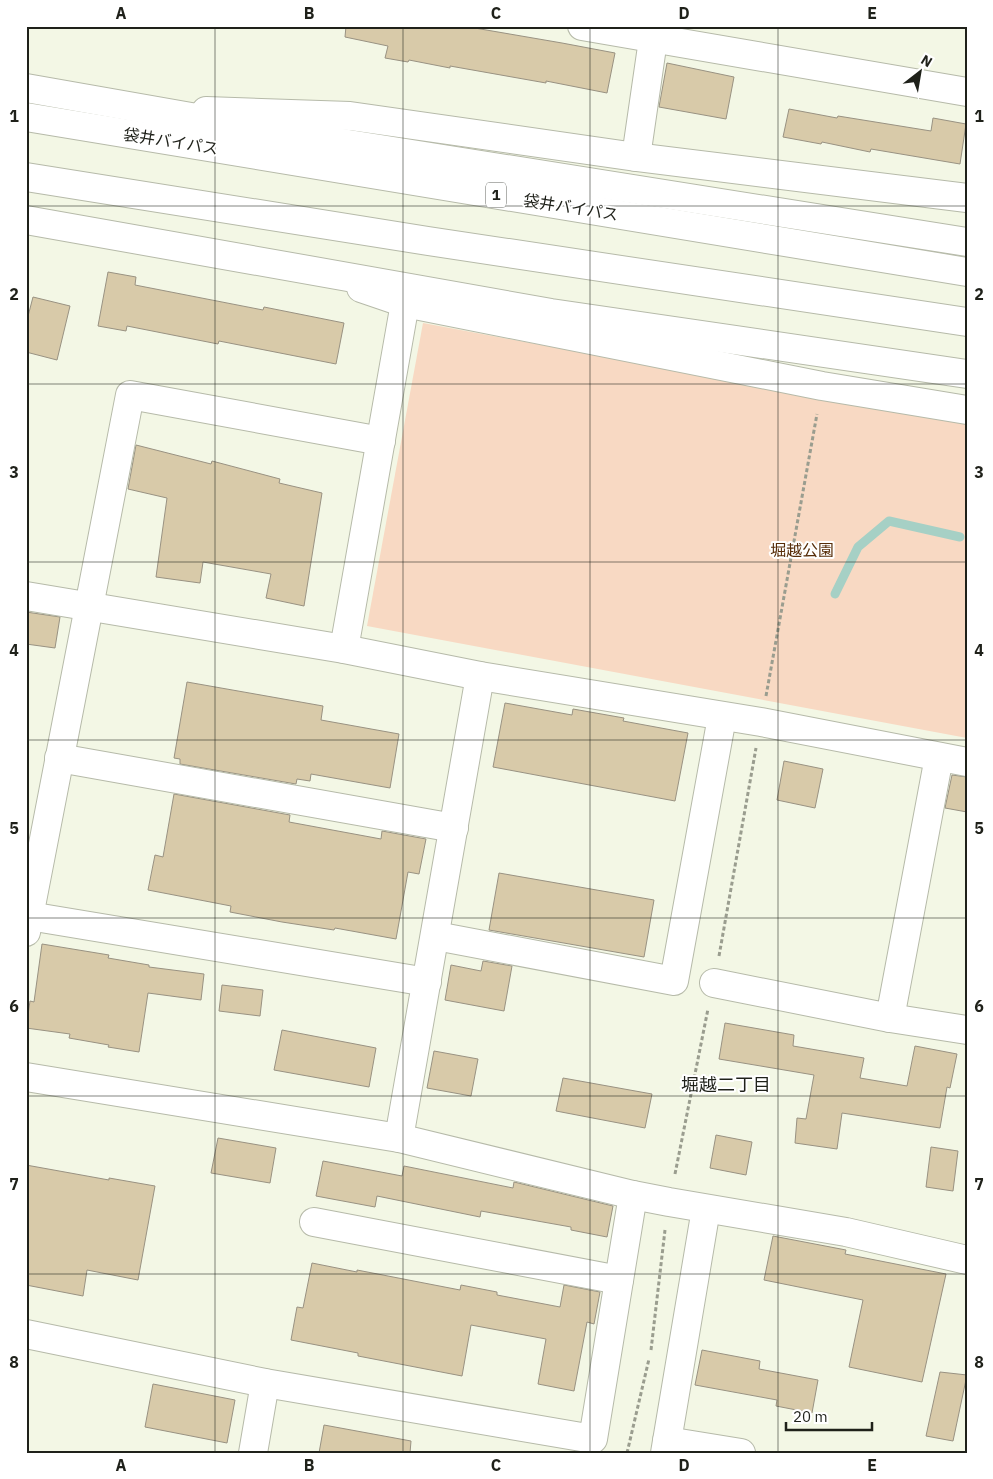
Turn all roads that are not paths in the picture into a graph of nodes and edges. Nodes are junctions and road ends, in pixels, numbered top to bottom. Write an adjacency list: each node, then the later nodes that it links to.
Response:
1 (582, 26): 2 (main road)
2 (654, 32): 4 (main road); 7 (main road)
3 (26, 88): 5 (main road)
4 (967, 92)
5 (155, 110): 7 (main road); 11 (main road)
6 (26, 117): 13 (main road, 袋井バイパス / 1)
7 (636, 157): 9 (main road)
8 (26, 177): 15 (main road)
9 (967, 198)
10 (26, 220): 12 (main road)
11 (967, 242)
12 (305, 268): 14 (main road); 16 (main road)
13 (967, 272)
14 (405, 303): 17 (main road); 18 (main road)
15 (967, 322)
16 (967, 374)
17 (967, 410)
18 (381, 441): 20 (main road); 21 (main road)
19 (26, 596): 20 (main road)
20 (88, 606): 21 (main road); 25 (main road)
21 (344, 649): 22 (main road)
22 (480, 676): 23 (main road); 27 (main road)
23 (722, 717): 24 (main road); 29 (main road)
24 (939, 757): 26 (main road); 32 (main road)
25 (59, 758): 27 (main road); 28 (main road)
26 (967, 762)
27 (454, 828): 29 (main road)
28 (28, 924): 30 (main road)
29 (436, 936): 30 (main road)
30 (427, 982): 35 (main road)
31 (714, 983): 32 (main road)
32 (890, 1018): 33 (main road)
33 (967, 1030)
34 (26, 1077): 35 (main road)
35 (399, 1138): 36 (main road)
36 (633, 1195): 37 (main road); 40 (main road)
37 (706, 1208): 39 (main road); 43 (main road)
38 (314, 1222): 40 (main road)
39 (967, 1260)
40 (619, 1280): 42 (main road)
41 (26, 1334): 42 (main road)
42 (265, 1383): 44 (main road)
43 (666, 1447): 45 (main road)
44 (252, 1453)
45 (741, 1453)

